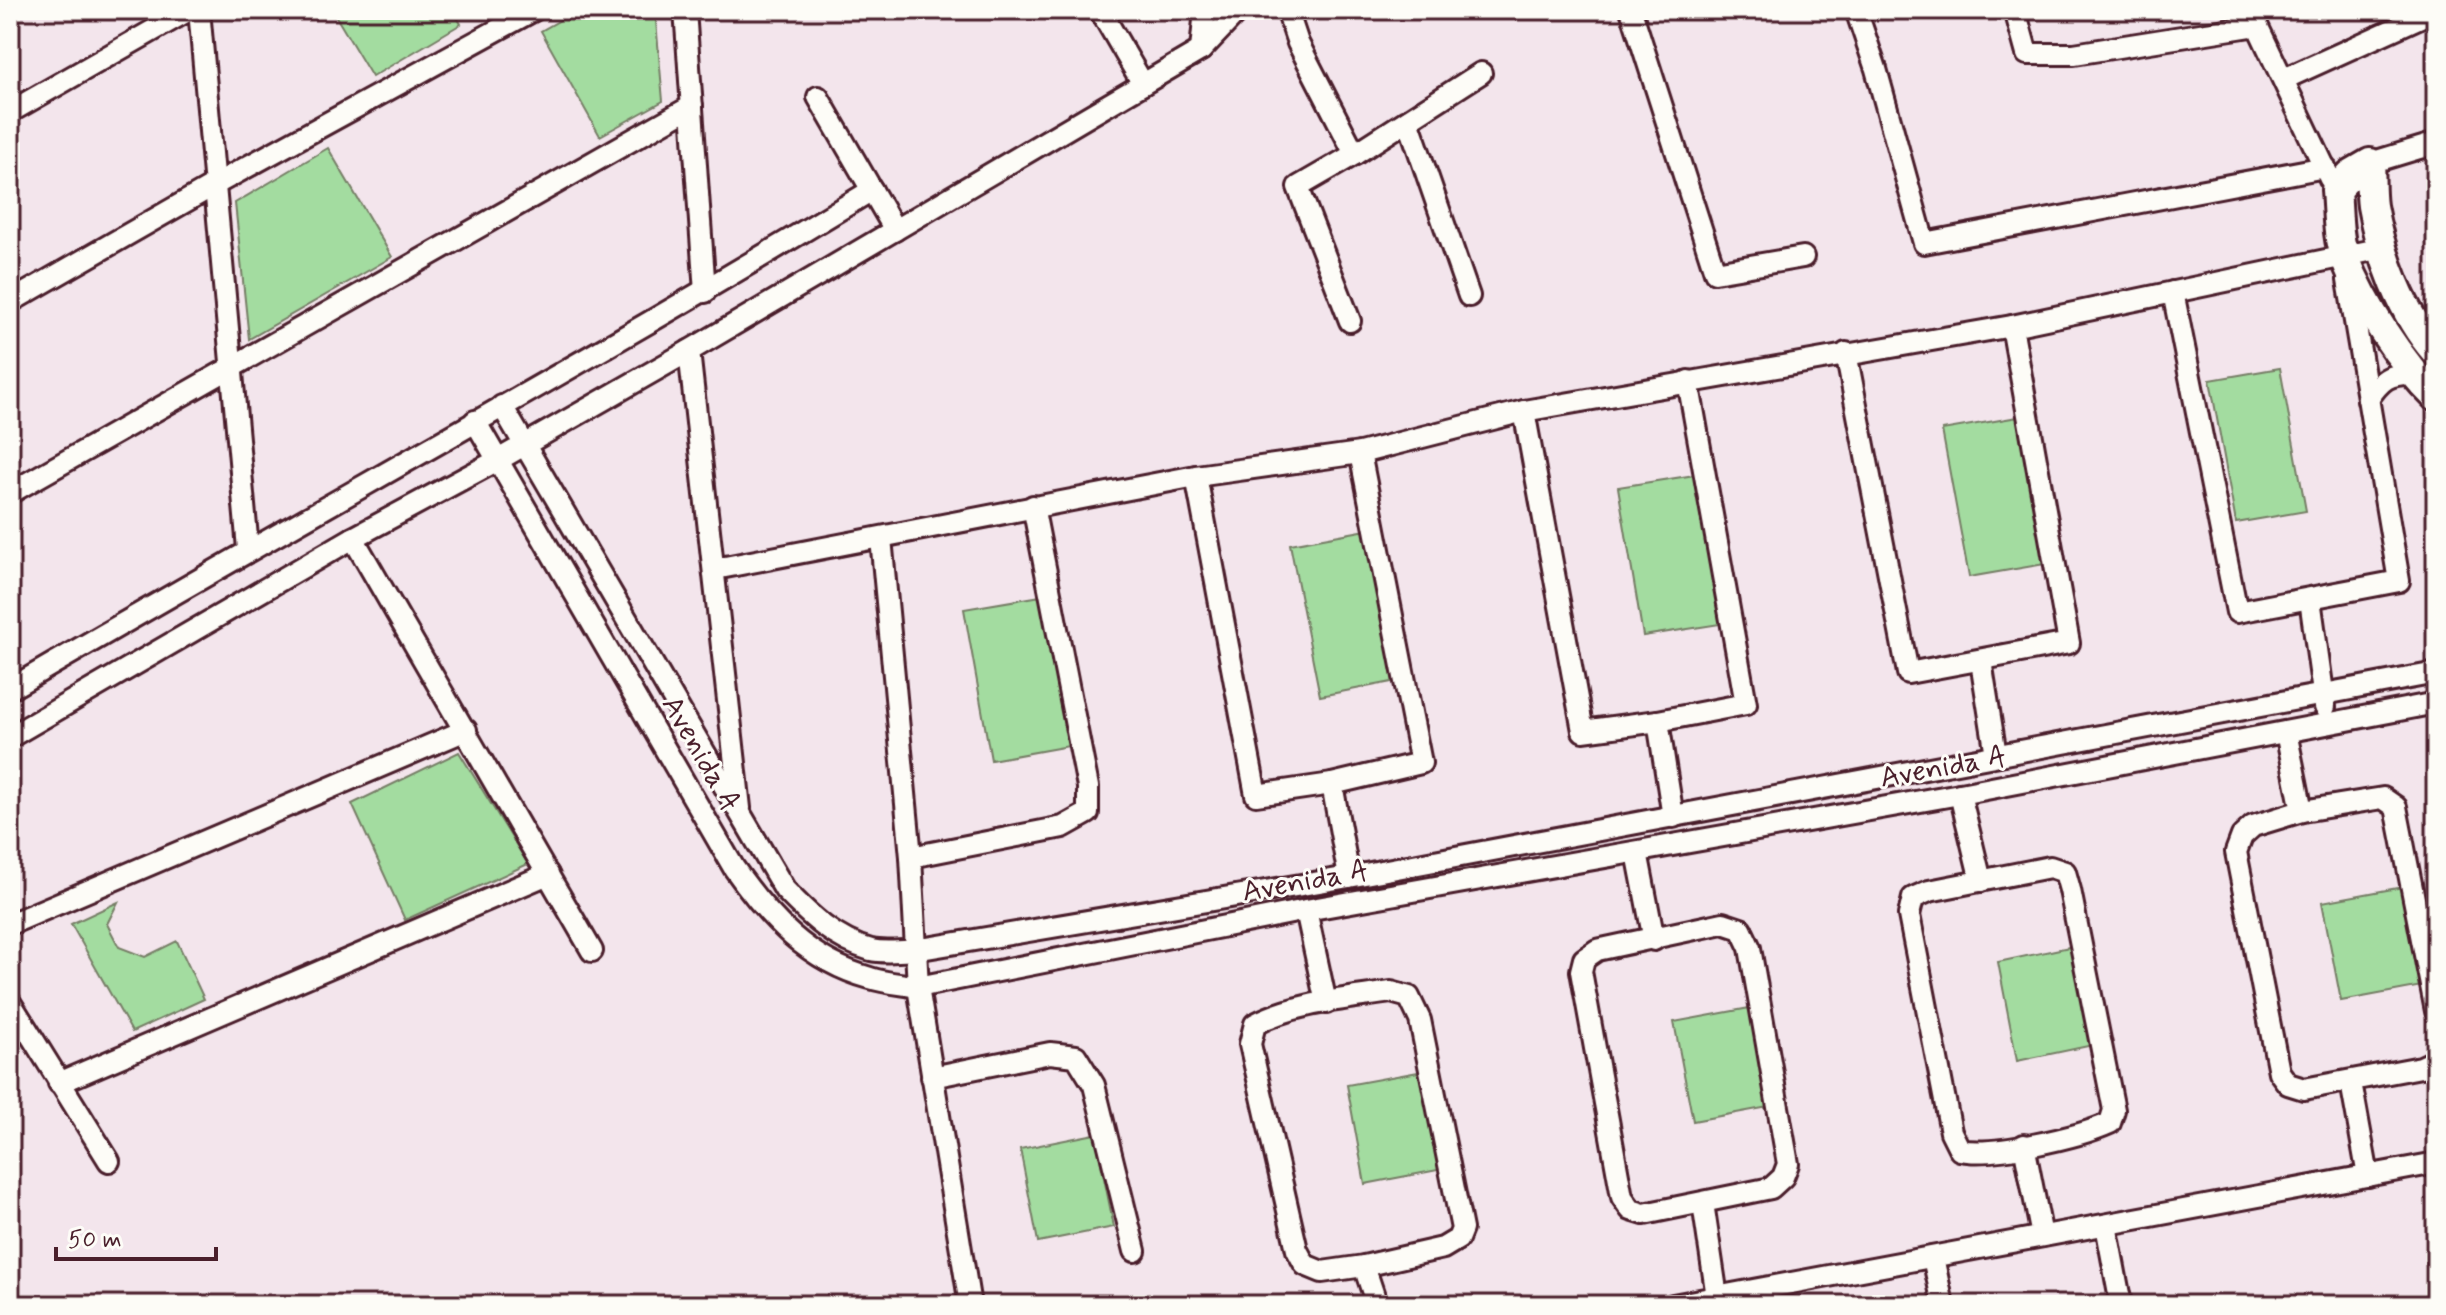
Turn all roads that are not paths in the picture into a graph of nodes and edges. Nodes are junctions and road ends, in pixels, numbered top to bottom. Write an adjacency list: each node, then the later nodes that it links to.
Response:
1 (189, 10): 13 (street)
2 (199, 10): 27 (street)
3 (534, 10): 27 (street)
4 (685, 10): 20 (street)
5 (1100, 10): 18 (street)
6 (1205, 10): 15 (street)
7 (1239, 10): 15 (street)
8 (1287, 10): 24 (street)
9 (1631, 10): 32 (street)
10 (1856, 10): 26 (street)
11 (2015, 10): 14 (street)
12 (2436, 10): 17 (street)
13 (163, 16): 21 (street)
14 (2255, 17): 17 (street)
15 (1201, 50): 18 (street)
16 (1481, 73): 22 (street)
17 (2284, 79): 26 (street)
18 (1143, 84): 29 (street)
19 (818, 97): 28 (street)
20 (692, 106): 33 (street); 42 (street)
21 (12, 107)
22 (1408, 120): 24 (street); 35 (street)
23 (2436, 143): 25 (street)
24 (1355, 154): 37 (street)
25 (2370, 163): 26 (street); 30 (street)
26 (2330, 179): 31 (street)
27 (216, 184): 36 (street); 42 (street)
28 (872, 190): 29 (street); 33 (street)
29 (895, 230): 39 (street)
30 (2383, 248): 31 (street); 40 (street)
31 (2344, 255): 34 (street); 43 (street); 46 (street)
32 (1803, 257)
33 (705, 292): 47 (street)
34 (2173, 292): 38 (street); 60 (street)
35 (1469, 296)
36 (10, 302)
37 (1350, 321)
38 (2012, 326): 41 (street); 61 (street)
39 (689, 351): 50 (street); 59 (street)
40 (2436, 352)
41 (1846, 353): 44 (street); 61 (street)
42 (231, 368): 54 (street); 58 (street)
43 (2412, 374): 45 (street); 46 (street)
44 (1688, 381): 48 (street); 66 (street)
45 (2436, 397)
46 (2368, 399): 60 (street)
47 (502, 406): 49 (street); 50 (street, Avenida A)
48 (1524, 411): 51 (street); 66 (street)
49 (475, 421): 52 (street, Avenida A); 58 (street)
50 (526, 445): 52 (street); 75 (street, Avenida A)
51 (1360, 453): 53 (street); 72 (street)
52 (498, 460): 56 (street); 88 (street, Avenida A)
53 (1196, 476): 55 (street); 72 (street)
54 (10, 493)
55 (1033, 506): 57 (street); 79 (street)
56 (353, 538): 68 (street); 70 (street)
57 (881, 538): 59 (street); 79 (street)
58 (248, 549): 63 (street)
59 (715, 569): 75 (street)
60 (2310, 599): 64 (street)
61 (1981, 661): 71 (street)
62 (2436, 673): 64 (street, Avenida A)
63 (10, 689)
64 (2323, 694): 67 (street); 71 (street, Avenida A)
65 (2436, 703): 67 (street, Avenida A)
66 (1658, 721): 76 (street)
67 (2328, 723): 69 (street, Avenida A)
68 (466, 730): 80 (street); 84 (street)
69 (2286, 732): 73 (street, Avenida A); 74 (street)
70 (10, 737)
71 (1996, 755): 76 (street, Avenida A)
72 (1332, 784): 81 (street)
73 (1960, 794): 78 (street, Avenida A); 82 (street)
74 (2302, 811): 91 (street); 94 (street)
75 (741, 816): 86 (street, Avenida A)
76 (1673, 817): 77 (street, Avenida A)
77 (1650, 821): 78 (street); 81 (street, Avenida A)
78 (1646, 851): 83 (street, Avenida A); 85 (street)
79 (911, 857): 86 (street)
80 (548, 874): 87 (street); 95 (street)
81 (1349, 877): 86 (street, Avenida A)
82 (1981, 881): 96 (street); 96 (street)
83 (1306, 910): 88 (street, Avenida A); 90 (street)
84 (10, 924)
85 (1654, 940): 100 (street); 100 (street)
86 (915, 950): 88 (street)
87 (592, 951)
88 (918, 987): 93 (street)
89 (10, 1002): 95 (street)
90 (1326, 1003): 105 (street); 105 (street)
91 (2436, 1011)
92 (2436, 1060): 94 (street)
93 (932, 1077): 103 (street); 108 (street)
94 (2351, 1082): 99 (street)
95 (59, 1083): 97 (street)
96 (2024, 1145): 102 (street)
97 (109, 1161)
98 (2436, 1163): 99 (street)
99 (2368, 1176): 101 (street)
100 (1703, 1203): 106 (street)
101 (2106, 1225): 102 (street); 112 (street)
102 (2042, 1236): 104 (street)
103 (1135, 1251)
104 (1933, 1257): 107 (street); 111 (street)
105 (1364, 1266): 109 (street)
106 (1717, 1297): 107 (street); 110 (street)
107 (1760, 1297)
108 (970, 1305)
109 (1377, 1305)
110 (1673, 1305)
111 (1943, 1305)
112 (2121, 1305)

